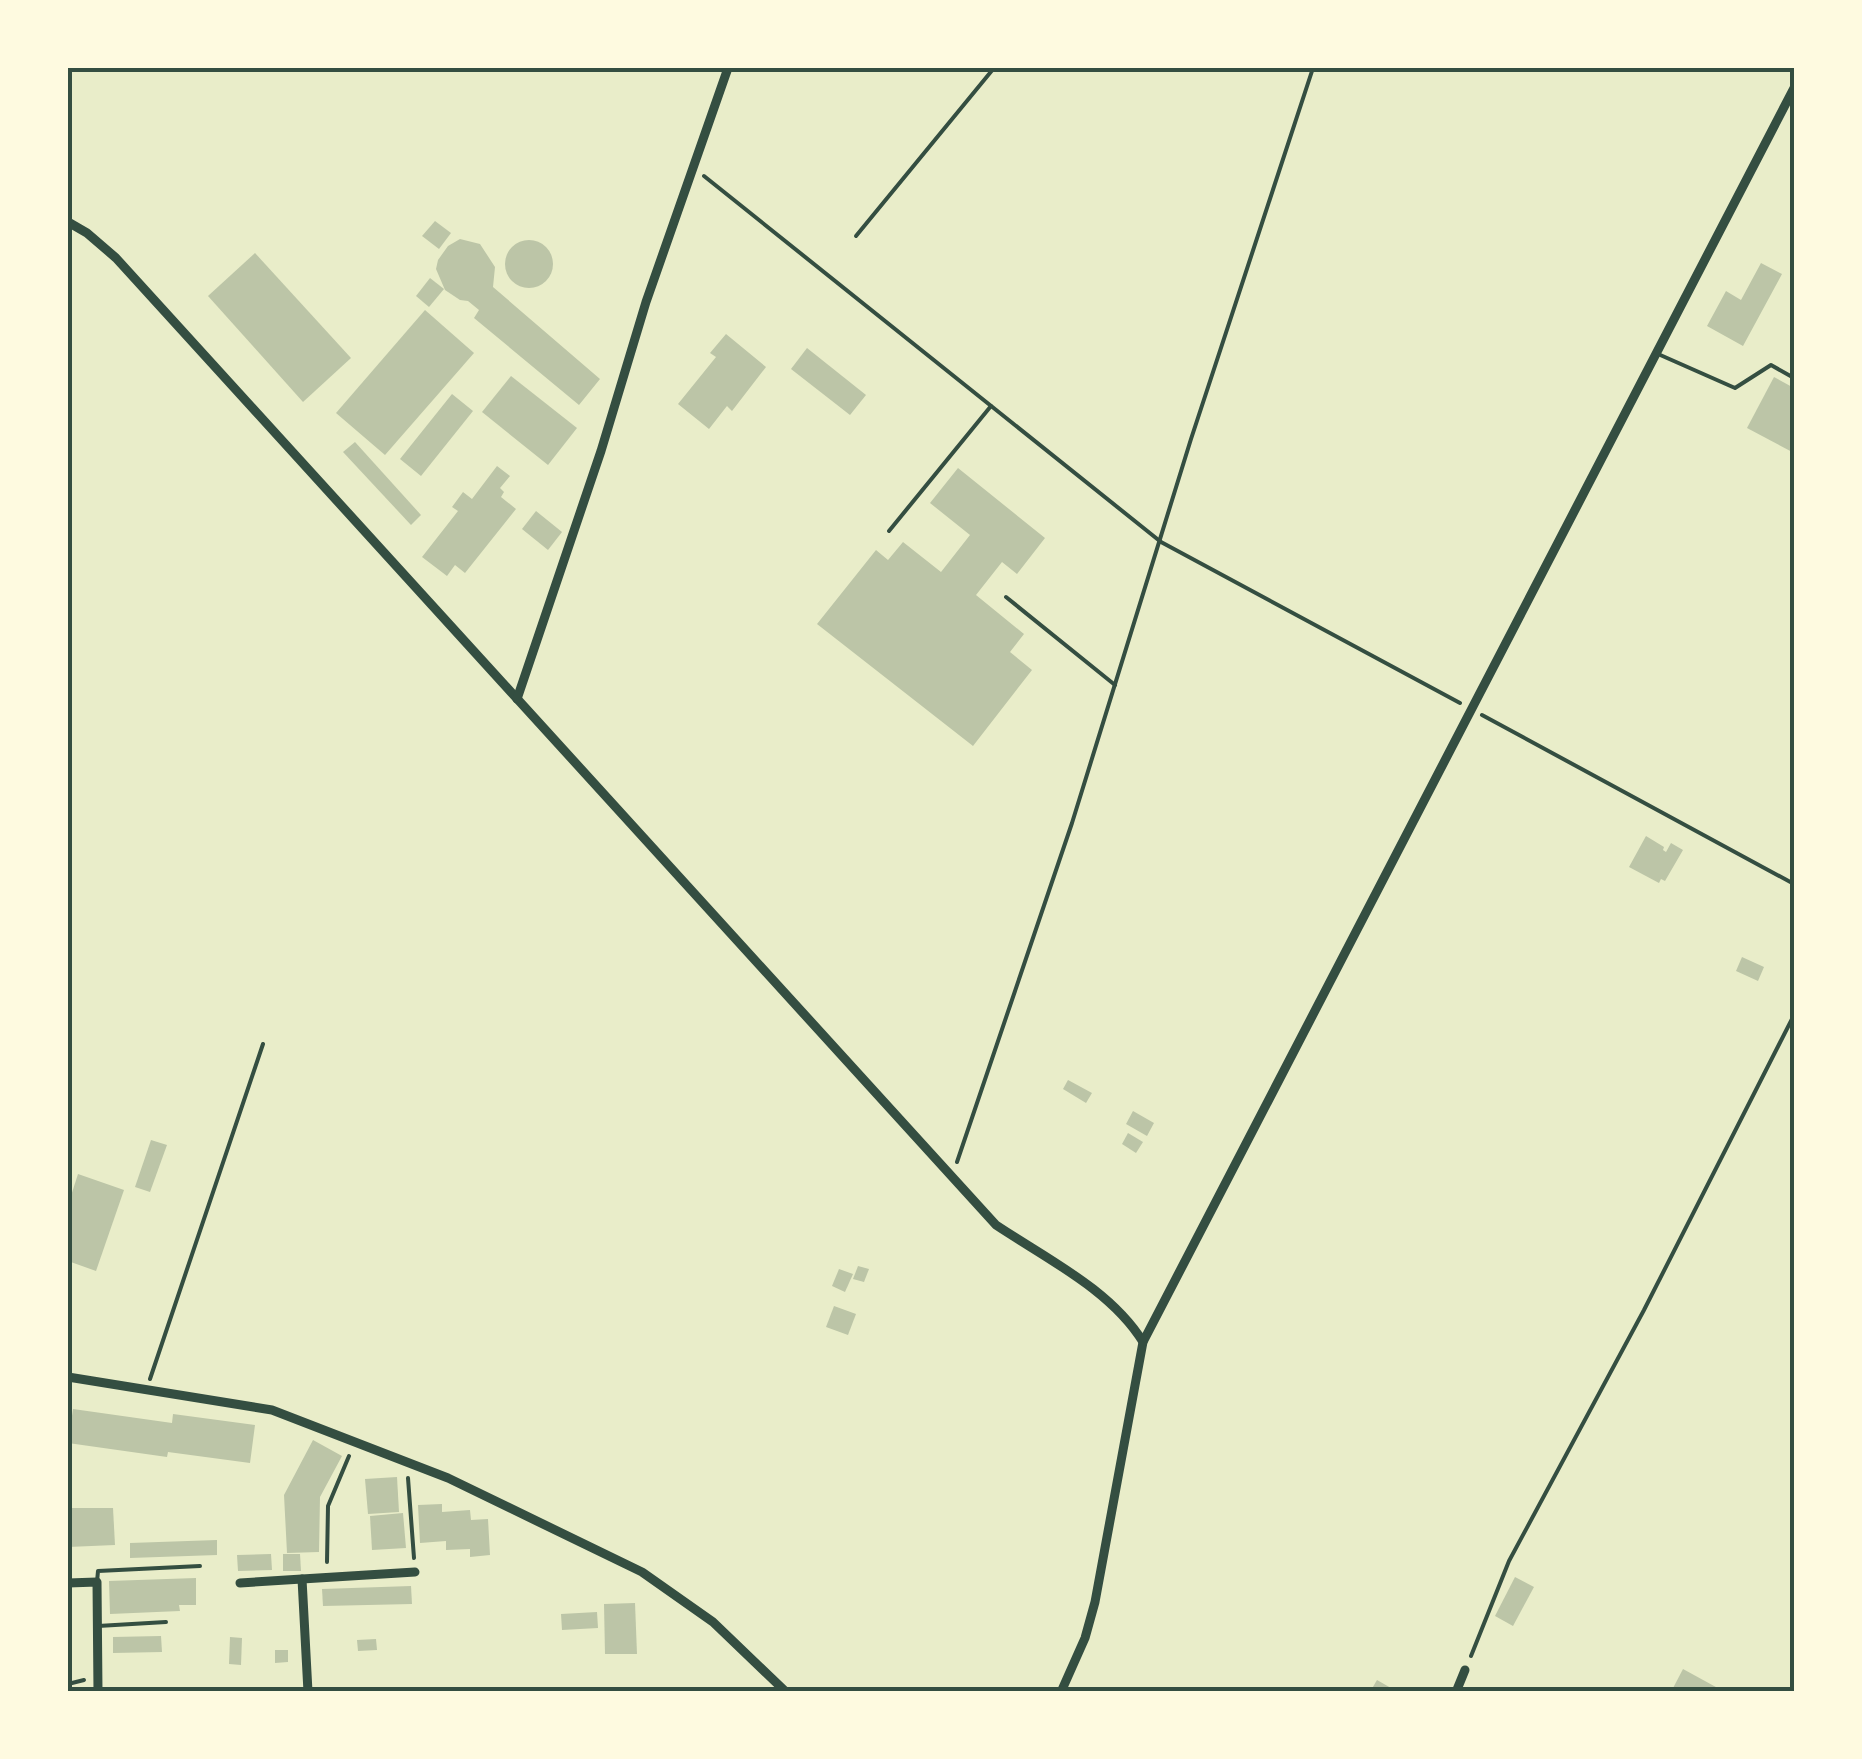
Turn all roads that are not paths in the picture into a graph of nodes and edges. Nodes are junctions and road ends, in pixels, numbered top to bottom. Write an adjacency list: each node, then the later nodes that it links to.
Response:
1 (728, 68): 6 (street)
2 (1794, 88): 4 (street)
3 (68, 222): 6 (street)
4 (1658, 354): 5 (lane); 7 (street)
5 (1794, 378)
6 (517, 700): 7 (street)
7 (1143, 1342): 21 (street)
8 (68, 1377): 20 (street)
9 (200, 1566): 12 (lane)
10 (415, 1572): 11 (street)
11 (302, 1579): 13 (street); 19 (street)
12 (98, 1582): 14 (street); 16 (street)
13 (240, 1582)
14 (68, 1583)
15 (166, 1622): 16 (lane)
16 (98, 1626): 18 (street)
17 (1465, 1670): 22 (street)
18 (98, 1692)
19 (308, 1692)
20 (786, 1692)
21 (1061, 1692)
22 (1456, 1692)

